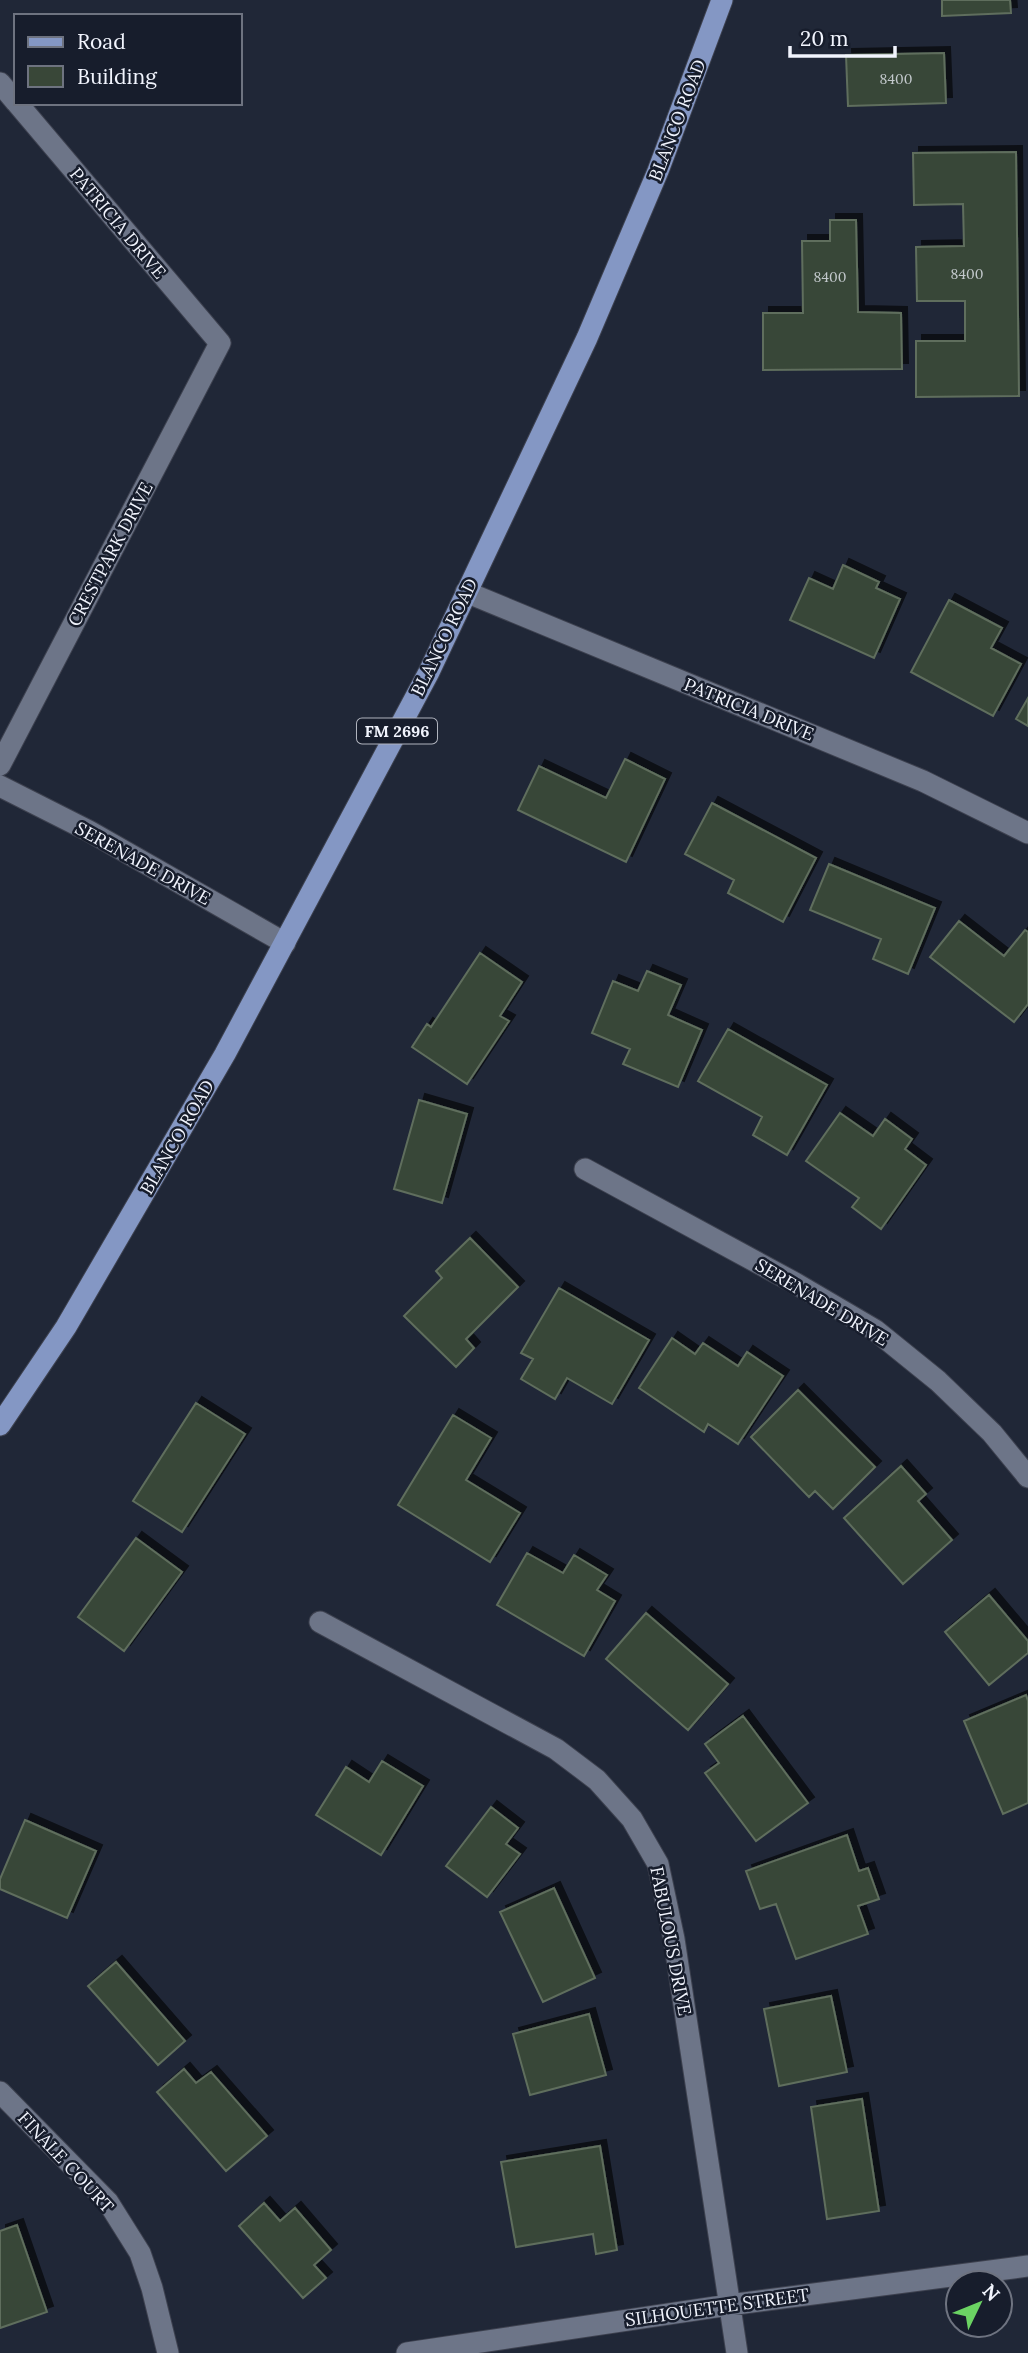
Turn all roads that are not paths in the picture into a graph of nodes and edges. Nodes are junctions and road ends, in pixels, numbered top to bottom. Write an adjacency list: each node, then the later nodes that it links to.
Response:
1 (722, 0): 6 (main road, BLANCO ROAD / FM 2696)
2 (0, 83): 3 (street, PATRICIA DRIVE)
3 (14, 100)
4 (18, 105): 5 (street, PATRICIA DRIVE)
5 (220, 343): 7 (street, CRESTPARK DRIVE)
6 (466, 592): 9 (street, PATRICIA DRIVE); 10 (main road, BLANCO ROAD / FM 2696)
7 (0, 765)
8 (0, 786): 10 (street, SERENADE DRIVE)
9 (1028, 833)
10 (285, 943): 12 (main road, BLANCO ROAD / FM 2696)
11 (584, 1169): 13 (street, SERENADE DRIVE)
12 (0, 1425)
13 (1028, 1477)
14 (320, 1622): 17 (street, FABULOUS DRIVE)
15 (0, 2092): 18 (street, FINALE COURT)
16 (1028, 2266): 17 (street, SILHOUETTE STREET)
17 (729, 2305): 19 (street, SILHOUETTE STREET); 20 (street, FABULOUS DRIVE)
18 (168, 2353)
19 (407, 2353)
20 (737, 2353)

